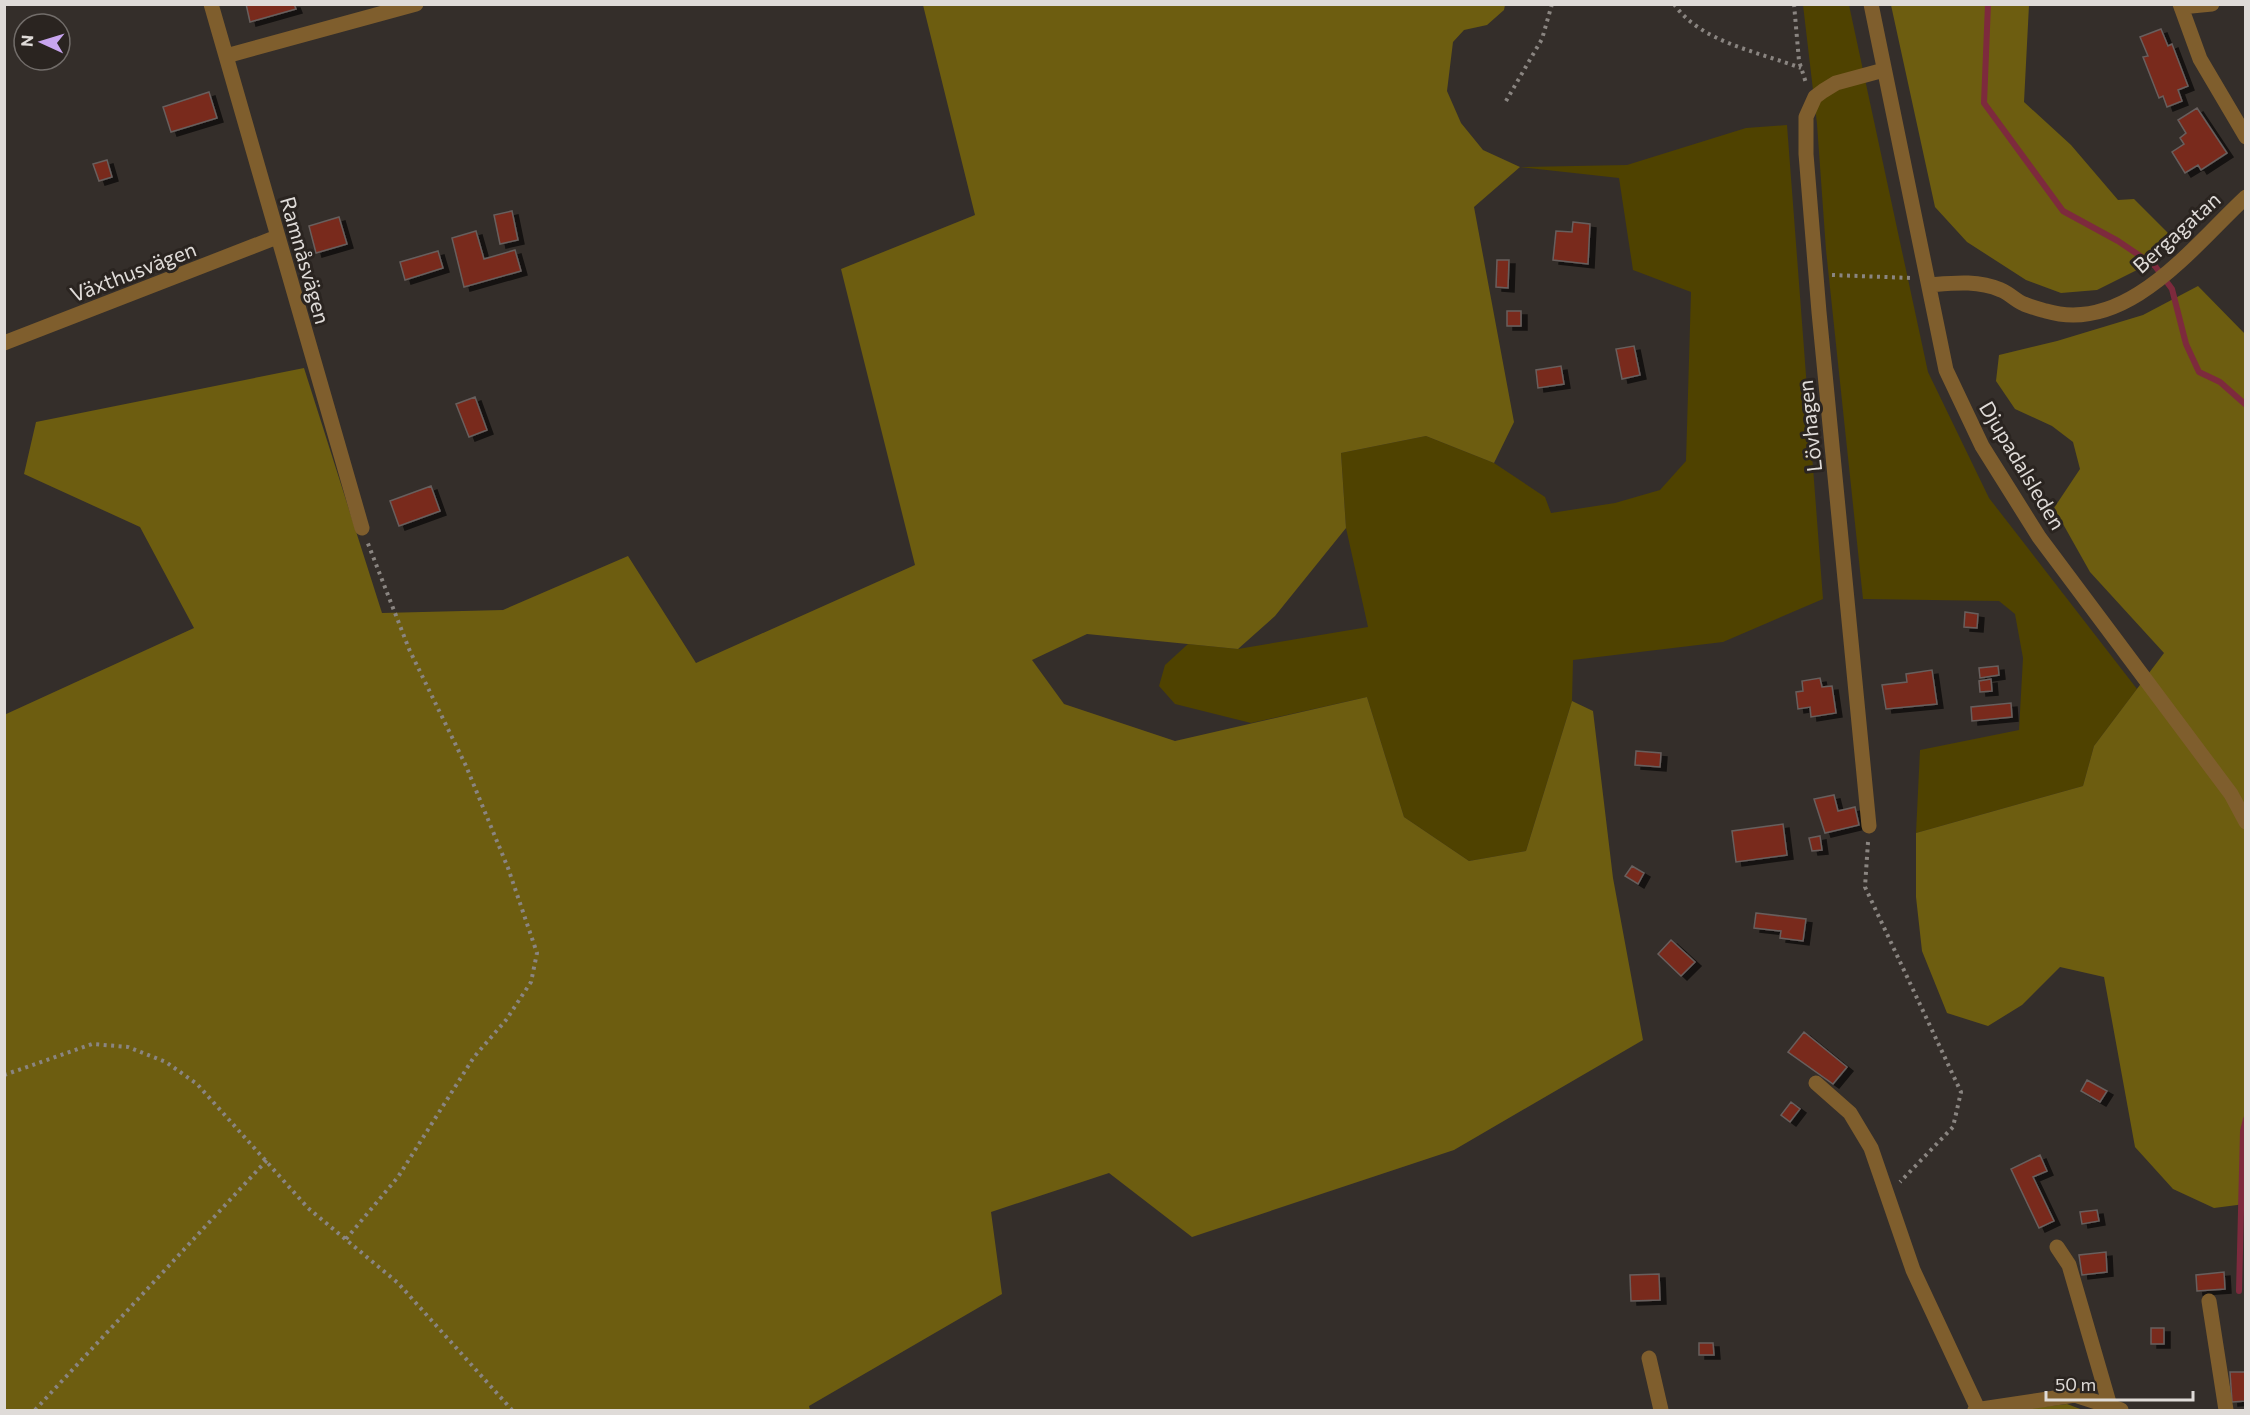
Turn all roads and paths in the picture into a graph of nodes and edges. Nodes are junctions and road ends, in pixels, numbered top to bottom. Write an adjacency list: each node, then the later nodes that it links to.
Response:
1 (211, 4): 9 (street, Ramnåsvägen)
2 (416, 4): 9 (street)
3 (1552, 4): 13 (path)
4 (1674, 4): 10 (path)
5 (1794, 4): 10 (path)
6 (1870, 4): 11 (street, Djupadalsleden)
7 (2212, 4): 8 (street)
8 (2180, 6): 14 (street)
9 (226, 56): 16 (street, Ramnåsvägen)
10 (1801, 68): 12 (path)
11 (1884, 70): 12 (street); 18 (street, Djupadalsleden)
12 (1815, 98): 17 (street, Lövhagen)
13 (1506, 101)
14 (2246, 137)
15 (2246, 197): 18 (street, Bergagatan)
16 (277, 237): 19 (street, Växthusvägen); 20 (street, Ramnåsvägen)
17 (1816, 275): 18 (path); 22 (street, Lövhagen)
18 (1929, 285): 21 (street, Djupadalsleden)
19 (4, 343)
20 (362, 528): 27 (path)
21 (2246, 822)
22 (1869, 826): 26 (path)
23 (4, 1075): 25 (path)
24 (1816, 1083): 26 (street)
25 (267, 1160): 27 (path); 32 (path)
26 (1888, 1197): 35 (street)
27 (346, 1239): 33 (path)
28 (2057, 1248): 31 (street)
29 (2209, 1301): 36 (street)
30 (1649, 1358): 34 (street)
31 (2116, 1408): 35 (street)
32 (35, 1410)
33 (512, 1410)
34 (1661, 1410)
35 (1976, 1410)
36 (2226, 1410)

